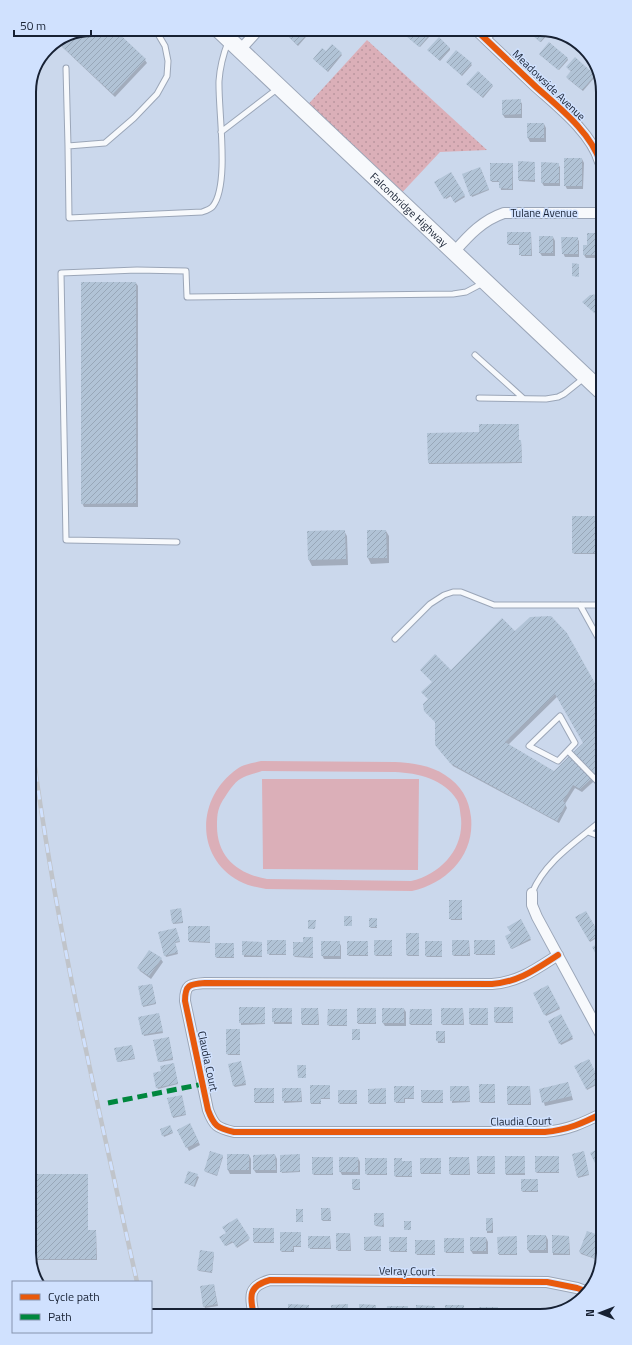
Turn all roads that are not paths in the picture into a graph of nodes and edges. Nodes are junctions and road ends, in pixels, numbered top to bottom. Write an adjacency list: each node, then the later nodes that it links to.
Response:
1 (159, 36): 7 (lane)
2 (485, 38): 8 (street, Meadowside Avenue)
3 (229, 39): 5 (main road, Falconbridge Highway); 6 (lane)
4 (66, 68): 7 (lane)
5 (279, 87): 6 (lane); 10 (main road, Falconbridge Highway)
6 (221, 132): 7 (lane)
7 (68, 146)
8 (596, 153)
9 (596, 213): 10 (street, Tulane Avenue)
10 (455, 251): 11 (main road, Falconbridge Highway)
11 (485, 282): 13 (main road, Falconbridge Highway); 17 (lane)
12 (475, 355): 16 (lane)
13 (587, 377): 14 (main road, Falconbridge Highway); 16 (lane)
14 (596, 386)
15 (479, 398): 16 (lane)
16 (524, 398)
17 (177, 542)
18 (580, 605): 19 (lane); 20 (lane); 21 (lane)
19 (596, 605)
20 (596, 634)
21 (395, 639)
22 (568, 751): 22 (lane); 23 (lane)
23 (596, 780)
24 (596, 825): 25 (lane)
25 (588, 832): 26 (lane); 27 (lane)
26 (596, 835)
27 (532, 893): 28 (street)
28 (558, 955): 29 (street); 30 (street, Claudia Court)
29 (596, 1026)
30 (596, 1117)
31 (582, 1290): 32 (street, Velray Court)
32 (253, 1309)

